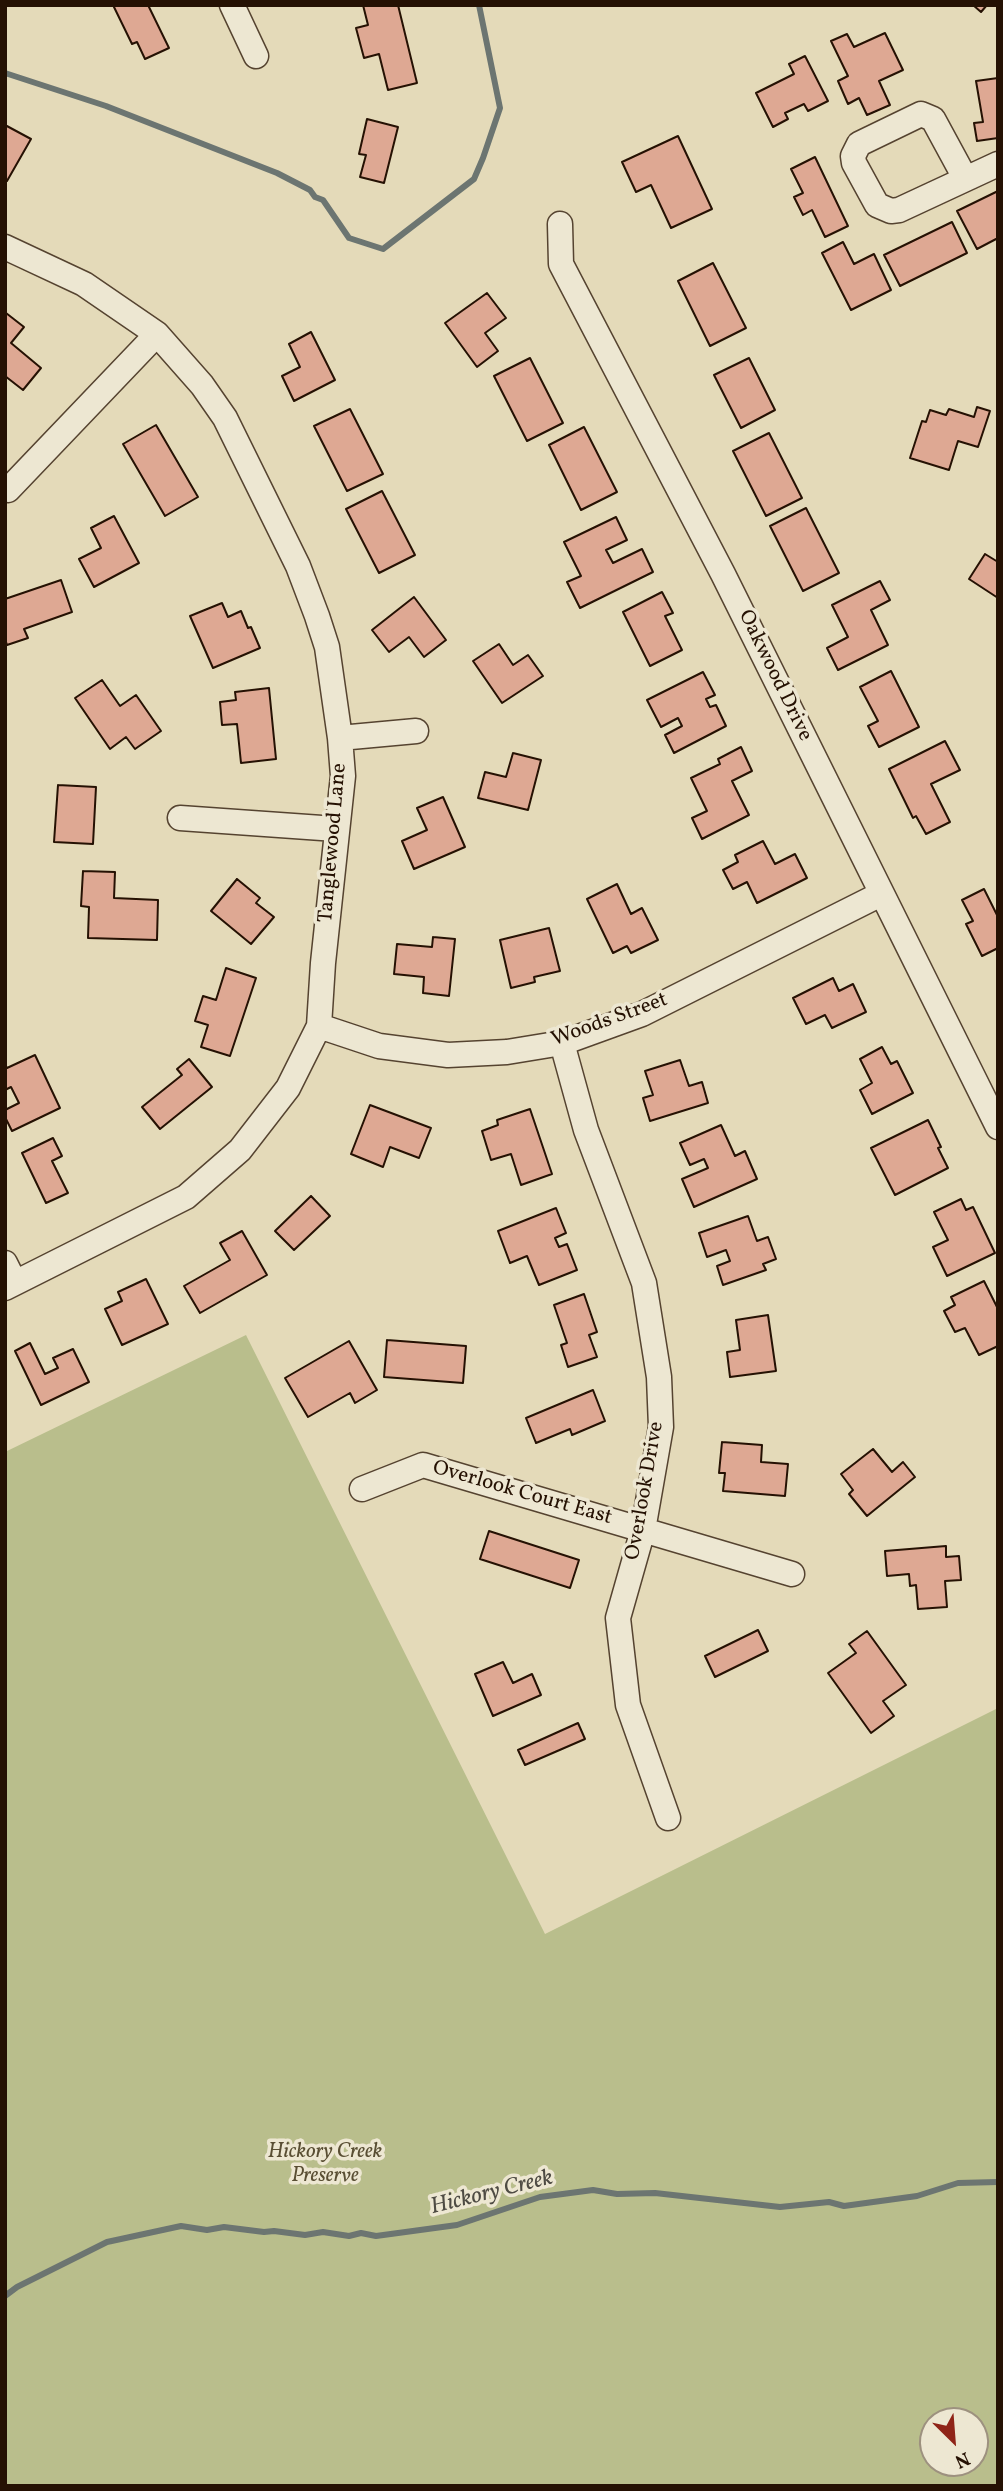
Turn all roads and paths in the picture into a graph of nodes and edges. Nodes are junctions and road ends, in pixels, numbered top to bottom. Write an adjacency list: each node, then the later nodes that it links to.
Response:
1 (232, 5): 2 (street)
2 (256, 56)
3 (998, 164): 4 (street)
4 (965, 178): 4 (street)
5 (560, 224): 13 (street, Oakwood Drive)
6 (5, 247): 7 (street, Tanglewood Lane)
7 (157, 334): 8 (street); 10 (street, Tanglewood Lane)
8 (8, 490)
9 (416, 731): 10 (street)
10 (340, 738): 12 (street, Tanglewood Lane)
11 (180, 818): 12 (street)
12 (336, 829): 14 (street, Tanglewood Lane)
13 (881, 894): 15 (street, Woods Street); 16 (street, Oakwood Drive)
14 (319, 1026): 15 (street, Woods Street); 17 (street, Tanglewood Lane)
15 (562, 1043): 19 (street, Overlook Drive)
16 (998, 1127)
17 (9, 1278)
18 (362, 1489): 19 (street, Overlook Court East)
19 (643, 1530): 20 (street, Overlook Court East); 21 (street, Overlook Drive)
20 (792, 1574)
21 (667, 1818)

